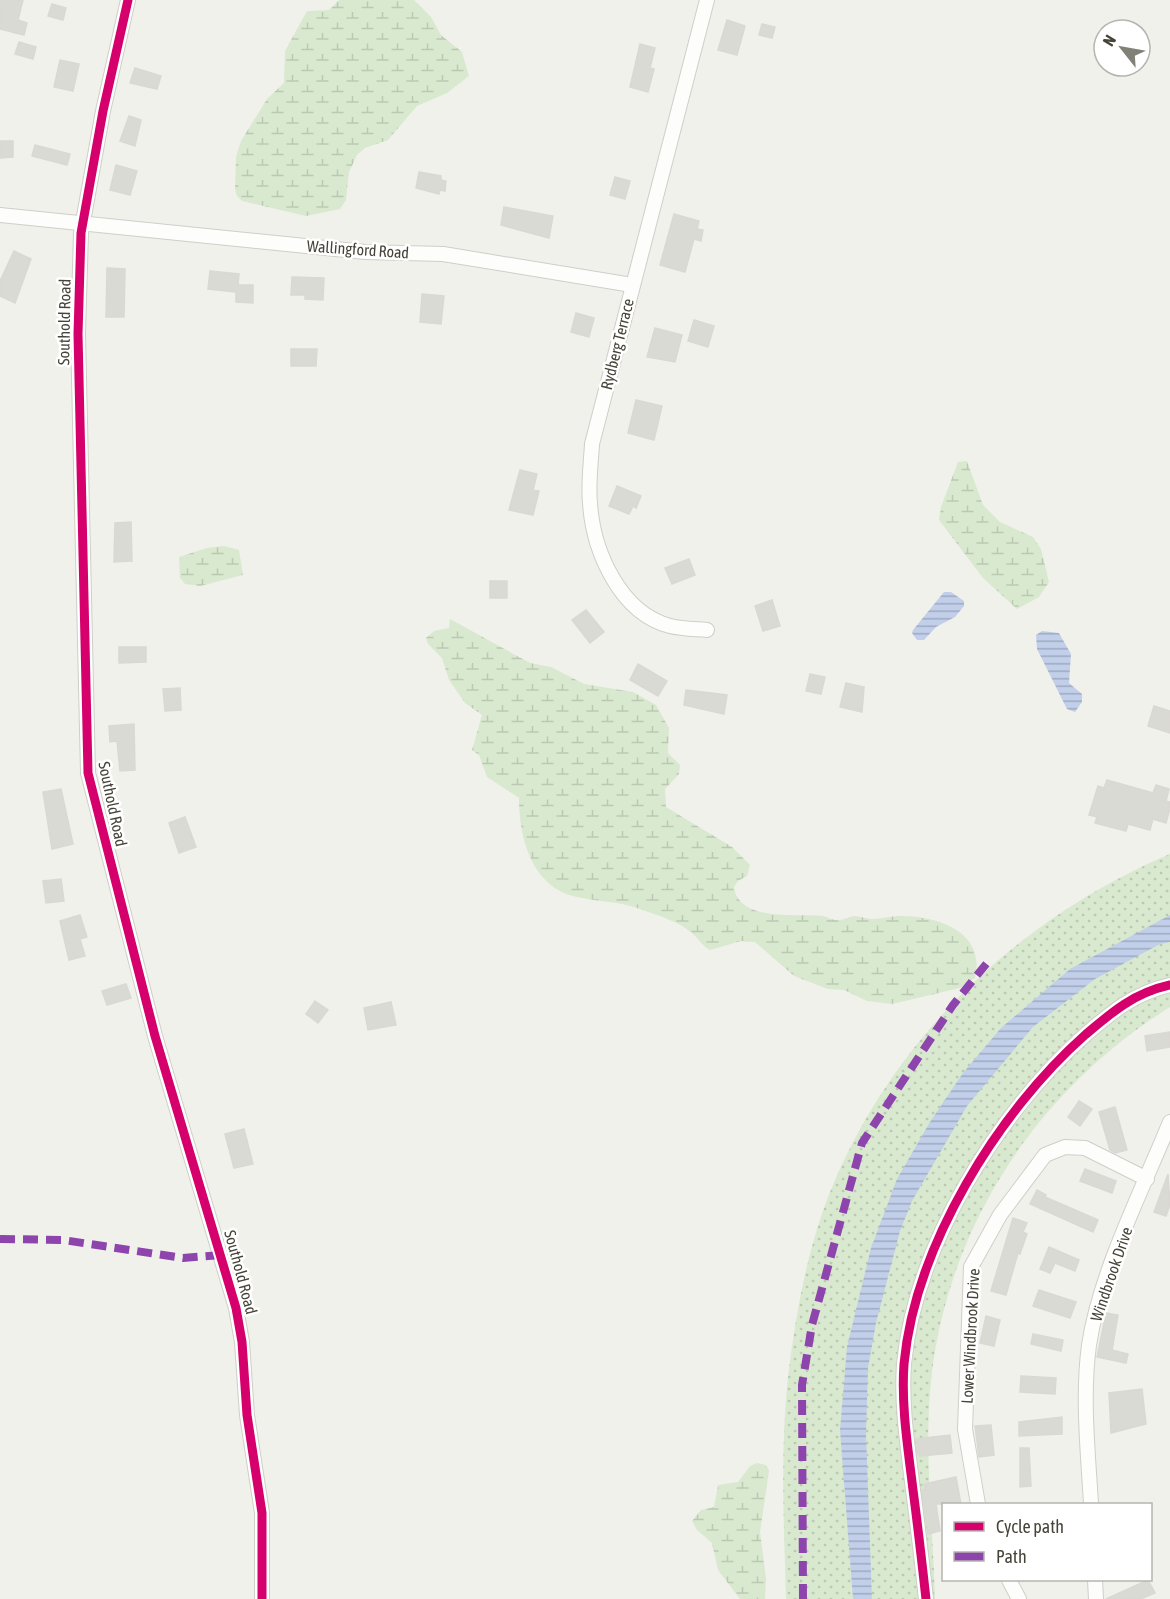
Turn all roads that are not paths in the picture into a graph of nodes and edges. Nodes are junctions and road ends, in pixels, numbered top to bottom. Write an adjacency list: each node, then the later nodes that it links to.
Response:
1 (128, 0): 4 (street, Southold Road)
2 (707, 0): 5 (street, Rydberg Terrace)
3 (0, 215): 4 (street, Wallingford Road)
4 (82, 223): 5 (street, Wallingford Road); 14 (street, Southold Road)
5 (632, 285): 6 (street, Rydberg Terrace)
6 (707, 630)
7 (1170, 985): 15 (street)
8 (1170, 1122): 9 (street, Windbrook Drive)
9 (1147, 1179): 10 (street, Lower Windbrook Drive); 11 (street, Windbrook Drive)
10 (978, 1503)
11 (1091, 1503)
12 (1009, 1581): 16 (street)
13 (1095, 1581): 17 (street)
14 (262, 1599)
15 (926, 1599)
16 (1018, 1599)
17 (1096, 1599)

